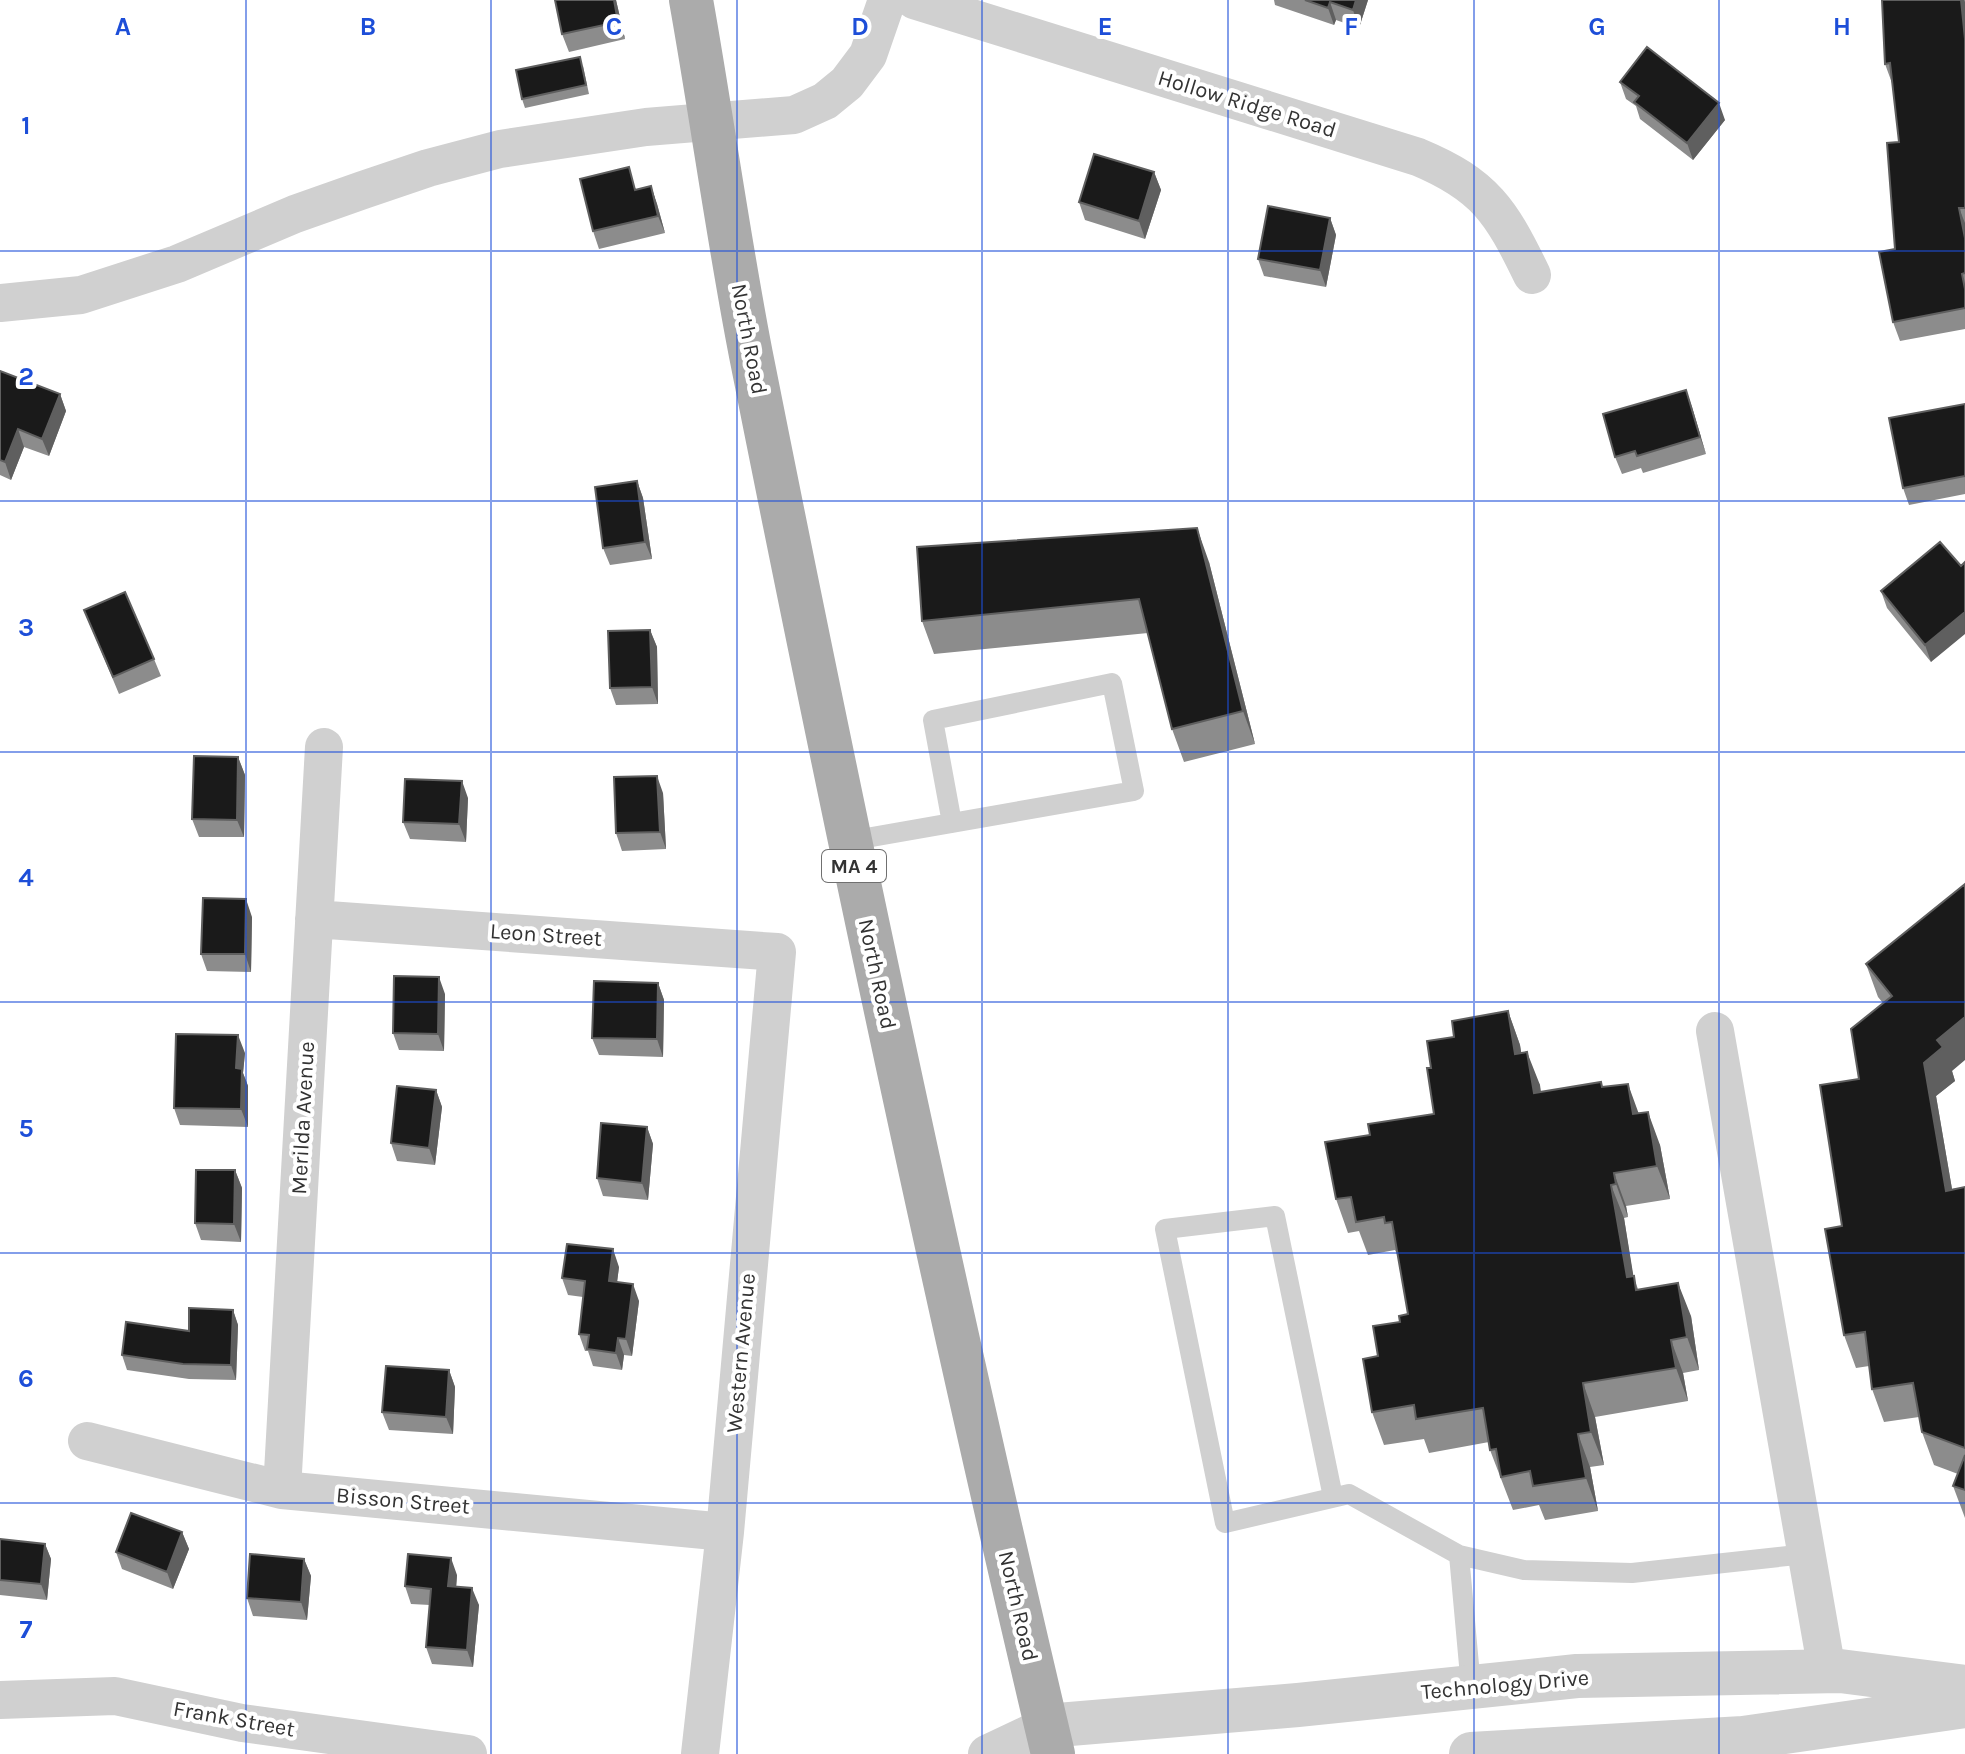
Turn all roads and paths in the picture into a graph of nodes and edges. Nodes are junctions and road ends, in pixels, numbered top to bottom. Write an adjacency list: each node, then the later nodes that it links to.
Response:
1 (691, 0): 4 (main road, North Road / MA 4)
2 (887, 0): 4 (street)
3 (914, 0): 5 (street, Hollow Ridge Road)
4 (713, 123): 6 (street); 9 (main road, North Road / MA 4)
5 (1532, 275)
6 (0, 303)
7 (324, 747): 10 (street, Merilda Avenue)
8 (952, 823): 8 (lane); 9 (lane)
9 (849, 841): 24 (main road, North Road / MA 4)
10 (314, 919): 11 (street, Leon Street); 14 (street, Merilda Avenue)
11 (777, 952): 16 (street, Western Avenue)
12 (1715, 1031): 17 (street)
13 (87, 1441): 14 (street, Bisson Street)
14 (282, 1490): 16 (street, Bisson Street)
15 (1333, 1497): 15 (lane); 18 (lane)
16 (725, 1532): 27 (street, Western Avenue)
17 (1806, 1554): 18 (lane); 19 (street)
18 (1459, 1555): 20 (lane)
19 (1827, 1671): 20 (street, Technology Drive); 21 (street, Technology Drive)
20 (1471, 1687): 24 (street, Technology Drive)
21 (1965, 1687)
22 (0, 1700): 26 (street, Frank Street)
23 (1965, 1706): 25 (street)
24 (1050, 1740): 28 (street)
25 (1542, 1752): 29 (street)
26 (456, 1753)
27 (700, 1754)
28 (987, 1754)
29 (1471, 1754)

